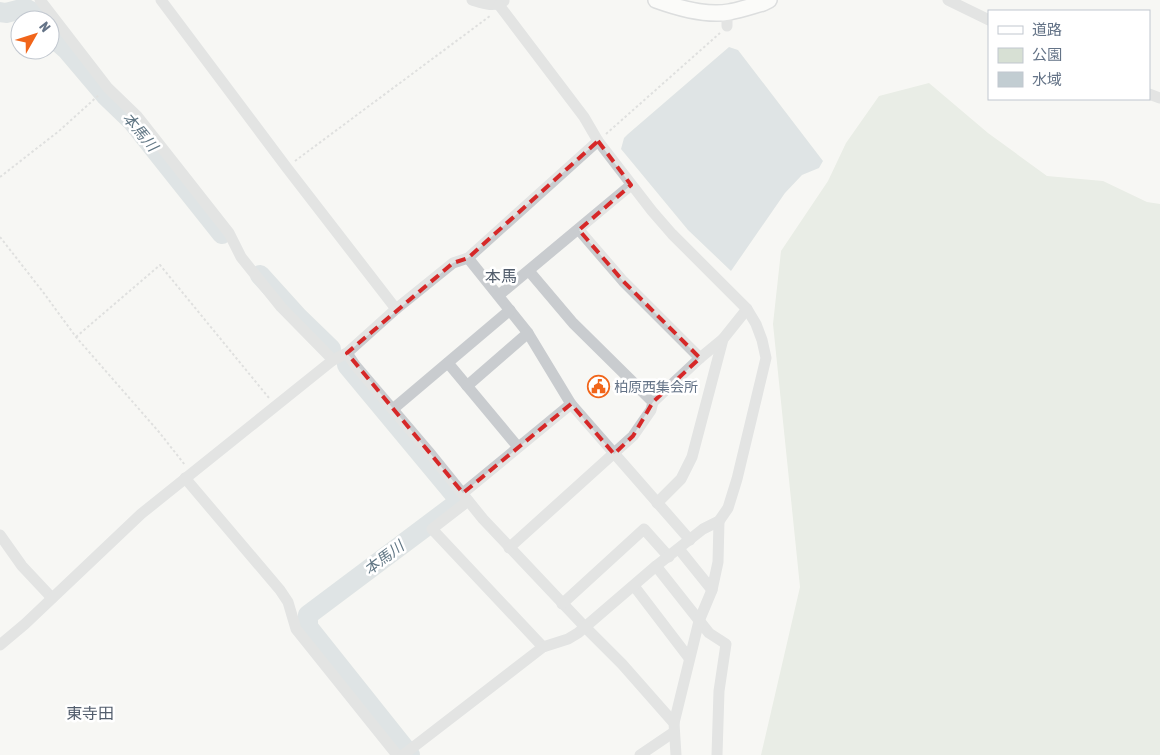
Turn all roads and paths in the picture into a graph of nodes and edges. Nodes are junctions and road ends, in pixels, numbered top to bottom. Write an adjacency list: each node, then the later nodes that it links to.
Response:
1 (40, 0): 26 (street)
2 (161, 0): 12 (street)
3 (472, 0): 7 (street)
4 (656, 0): 8 (main road)
5 (769, 0): 8 (main road)
6 (948, 0): 9 (street)
7 (502, 2): 11 (street); 12 (path)
8 (727, 19): 11 (path)
9 (988, 20)
10 (101, 94): 13 (path)
11 (598, 141): 14 (street); 17 (street)
12 (287, 168): 20 (street)
13 (0, 177)
14 (631, 185): 15 (street); 21 (street)
15 (579, 230): 18 (street); 27 (street)
16 (0, 237): 24 (path)
17 (468, 258): 19 (street); 20 (street)
18 (529, 271): 19 (street); 30 (street)
19 (499, 295): 22 (street)
20 (396, 309): 26 (street)
21 (747, 309): 25 (street); 39 (street)
22 (510, 310): 23 (street); 28 (street)
23 (528, 333): 29 (street); 31 (street)
24 (76, 337): 32 (path); 36 (path)
25 (723, 340): 27 (street); 38 (street)
26 (340, 356): 32 (street); 33 (street)
27 (700, 358): 30 (street)
28 (448, 363): 29 (street); 33 (street)
29 (467, 386): 34 (street)
30 (653, 402): 35 (street)
31 (571, 404): 34 (street); 35 (street)
32 (276, 406): 36 (street)
33 (393, 409): 37 (street)
34 (518, 448): 37 (street)
35 (614, 454): 38 (street); 42 (street)
36 (188, 476): 48 (street); 57 (street)
37 (465, 497): 42 (street); 53 (street)
38 (657, 503): 41 (street)
39 (719, 521): 41 (street); 47 (street)
40 (0, 535): 48 (street)
41 (690, 540): 43 (street)
42 (509, 548): 49 (street)
43 (679, 549): 44 (street); 47 (street)
44 (669, 556): 45 (street); 49 (street)
45 (656, 566): 46 (street); 50 (street)
46 (634, 586): 51 (street); 54 (street)
47 (712, 590): 50 (street)
48 (52, 598): 52 (street)
49 (562, 604): 51 (street)
50 (699, 621): 54 (street); 60 (street)
51 (585, 628): 53 (street); 55 (street)
52 (0, 645)
53 (543, 647): 56 (street)
54 (689, 658): 55 (street)
55 (674, 727): 58 (street); 59 (street)
56 (406, 753)
57 (396, 755)
58 (640, 755)
59 (676, 755)
60 (717, 755)

